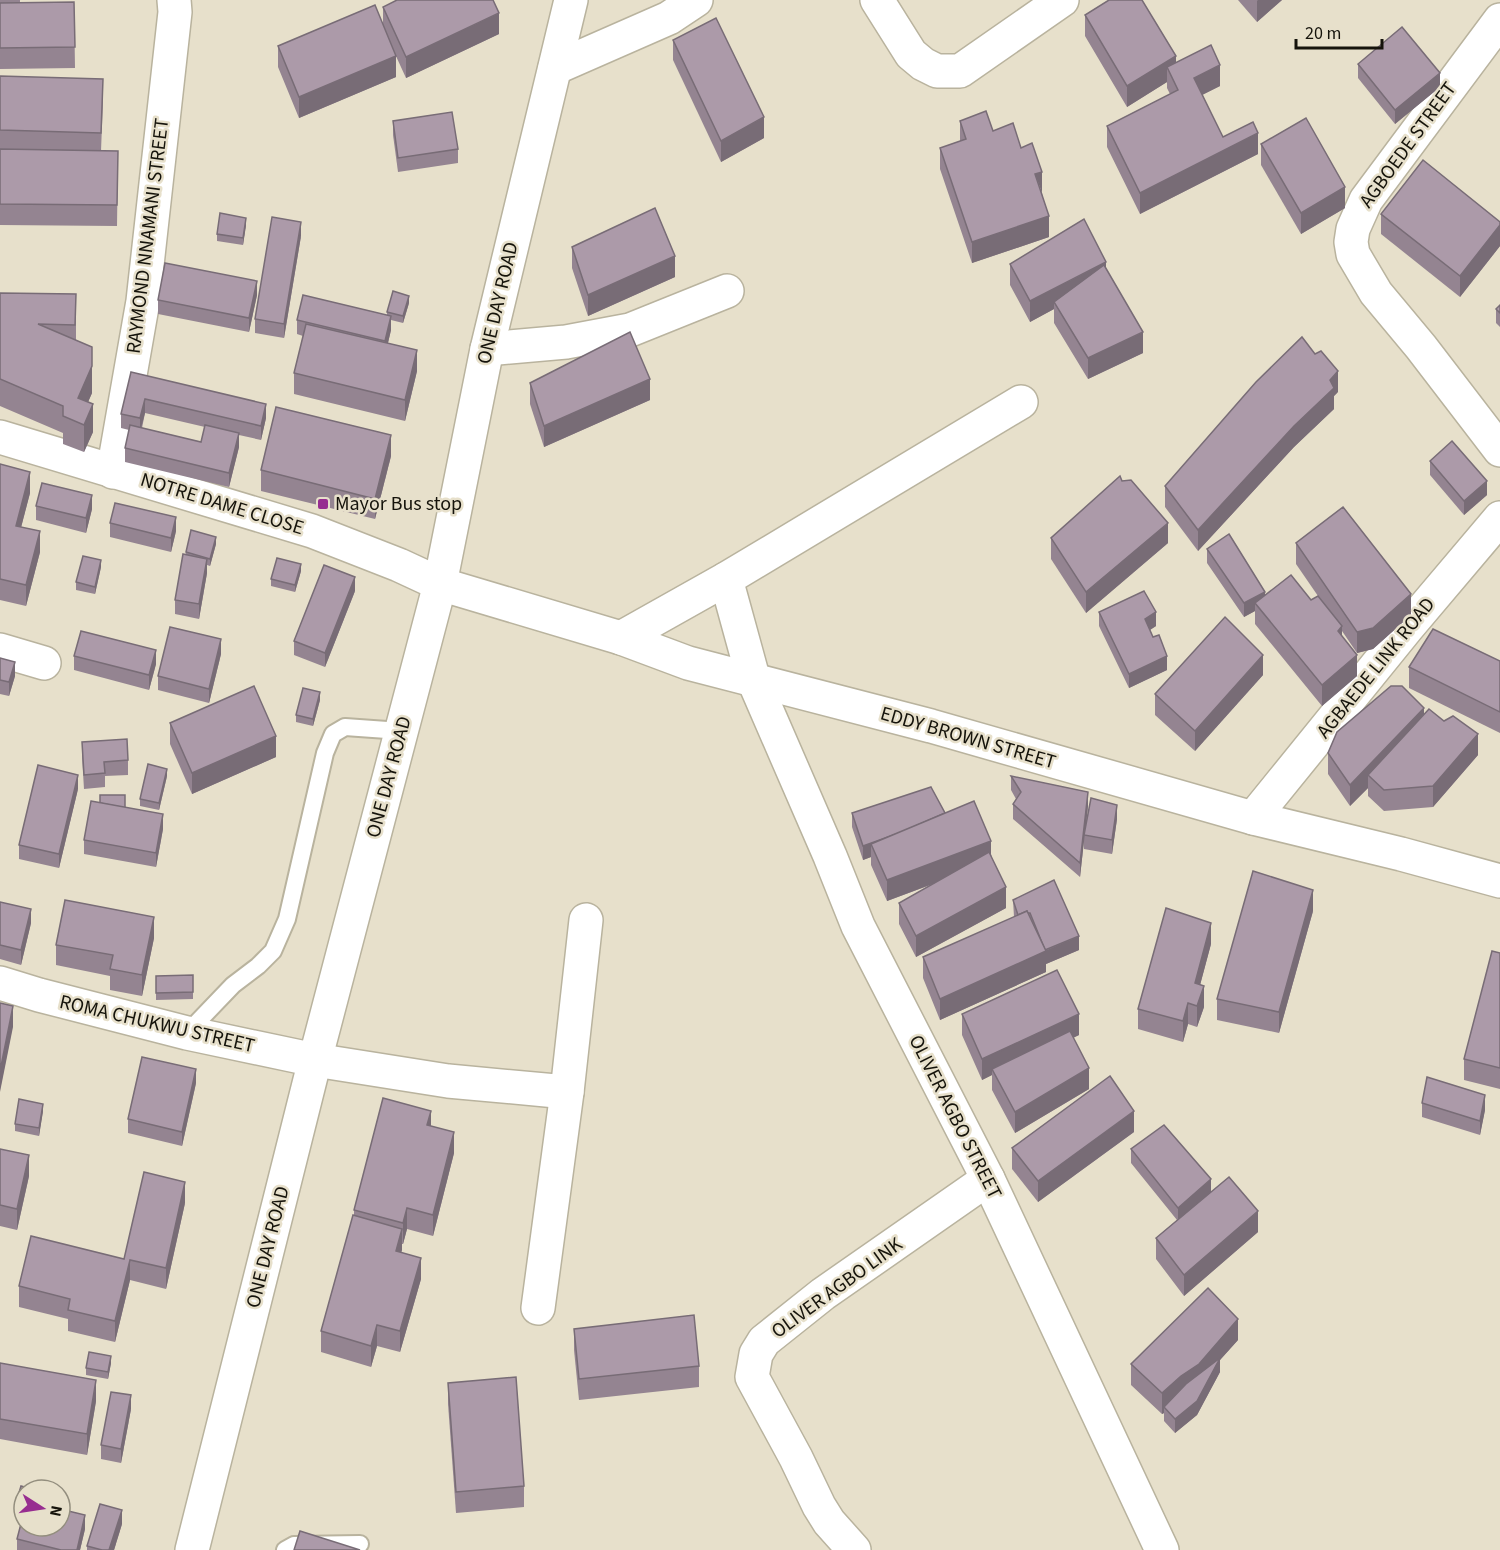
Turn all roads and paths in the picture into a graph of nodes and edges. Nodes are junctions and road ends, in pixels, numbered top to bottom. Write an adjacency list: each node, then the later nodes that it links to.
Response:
1 (174, 0): 13 (street, RAYMOND NNAMANI STREET)
2 (571, 0): 7 (street, ONE DAY ROAD)
3 (696, 0): 7 (street)
4 (877, 0): 5 (street)
5 (1062, 0)
6 (1500, 20): 12 (street, AGBOEDE STREET)
7 (555, 68): 9 (street, ONE DAY ROAD)
8 (727, 291): 9 (street)
9 (487, 349): 16 (street, ONE DAY ROAD)
10 (1021, 402): 15 (street)
11 (0, 437): 13 (street, NOTRE DAME CLOSE)
12 (1500, 450)
13 (113, 472): 16 (street, NOTRE DAME CLOSE)
14 (1500, 518): 22 (street, AGBAEDE LINK ROAD)
15 (726, 579): 17 (street); 20 (street, OLIVER AGBO STREET)
16 (440, 584): 17 (street, EDDY BROWN STREET); 21 (street, ONE DAY ROAD)
17 (621, 638): 20 (street, EDDY BROWN STREET)
18 (0, 650): 19 (street)
19 (44, 663)
20 (754, 681): 22 (street, EDDY BROWN STREET); 29 (street, OLIVER AGBO STREET)
21 (401, 731): 26 (lane); 27 (street, ONE DAY ROAD)
22 (1253, 818): 23 (street, EDDY BROWN STREET)
23 (1500, 881)
24 (586, 920): 28 (street)
25 (0, 983): 26 (street, ROMA CHUKWU STREET)
26 (187, 1033): 27 (street, ROMA CHUKWU STREET)
27 (315, 1060): 28 (street, ROMA CHUKWU STREET); 32 (street, ONE DAY ROAD)
28 (567, 1092): 30 (street)
29 (988, 1179): 34 (street, OLIVER AGBO LINK); 35 (street, OLIVER AGBO STREET)
30 (538, 1308)
31 (360, 1544): 33 (lane)
32 (199, 1549)
33 (285, 1550)
34 (854, 1550)
35 (1162, 1550)

